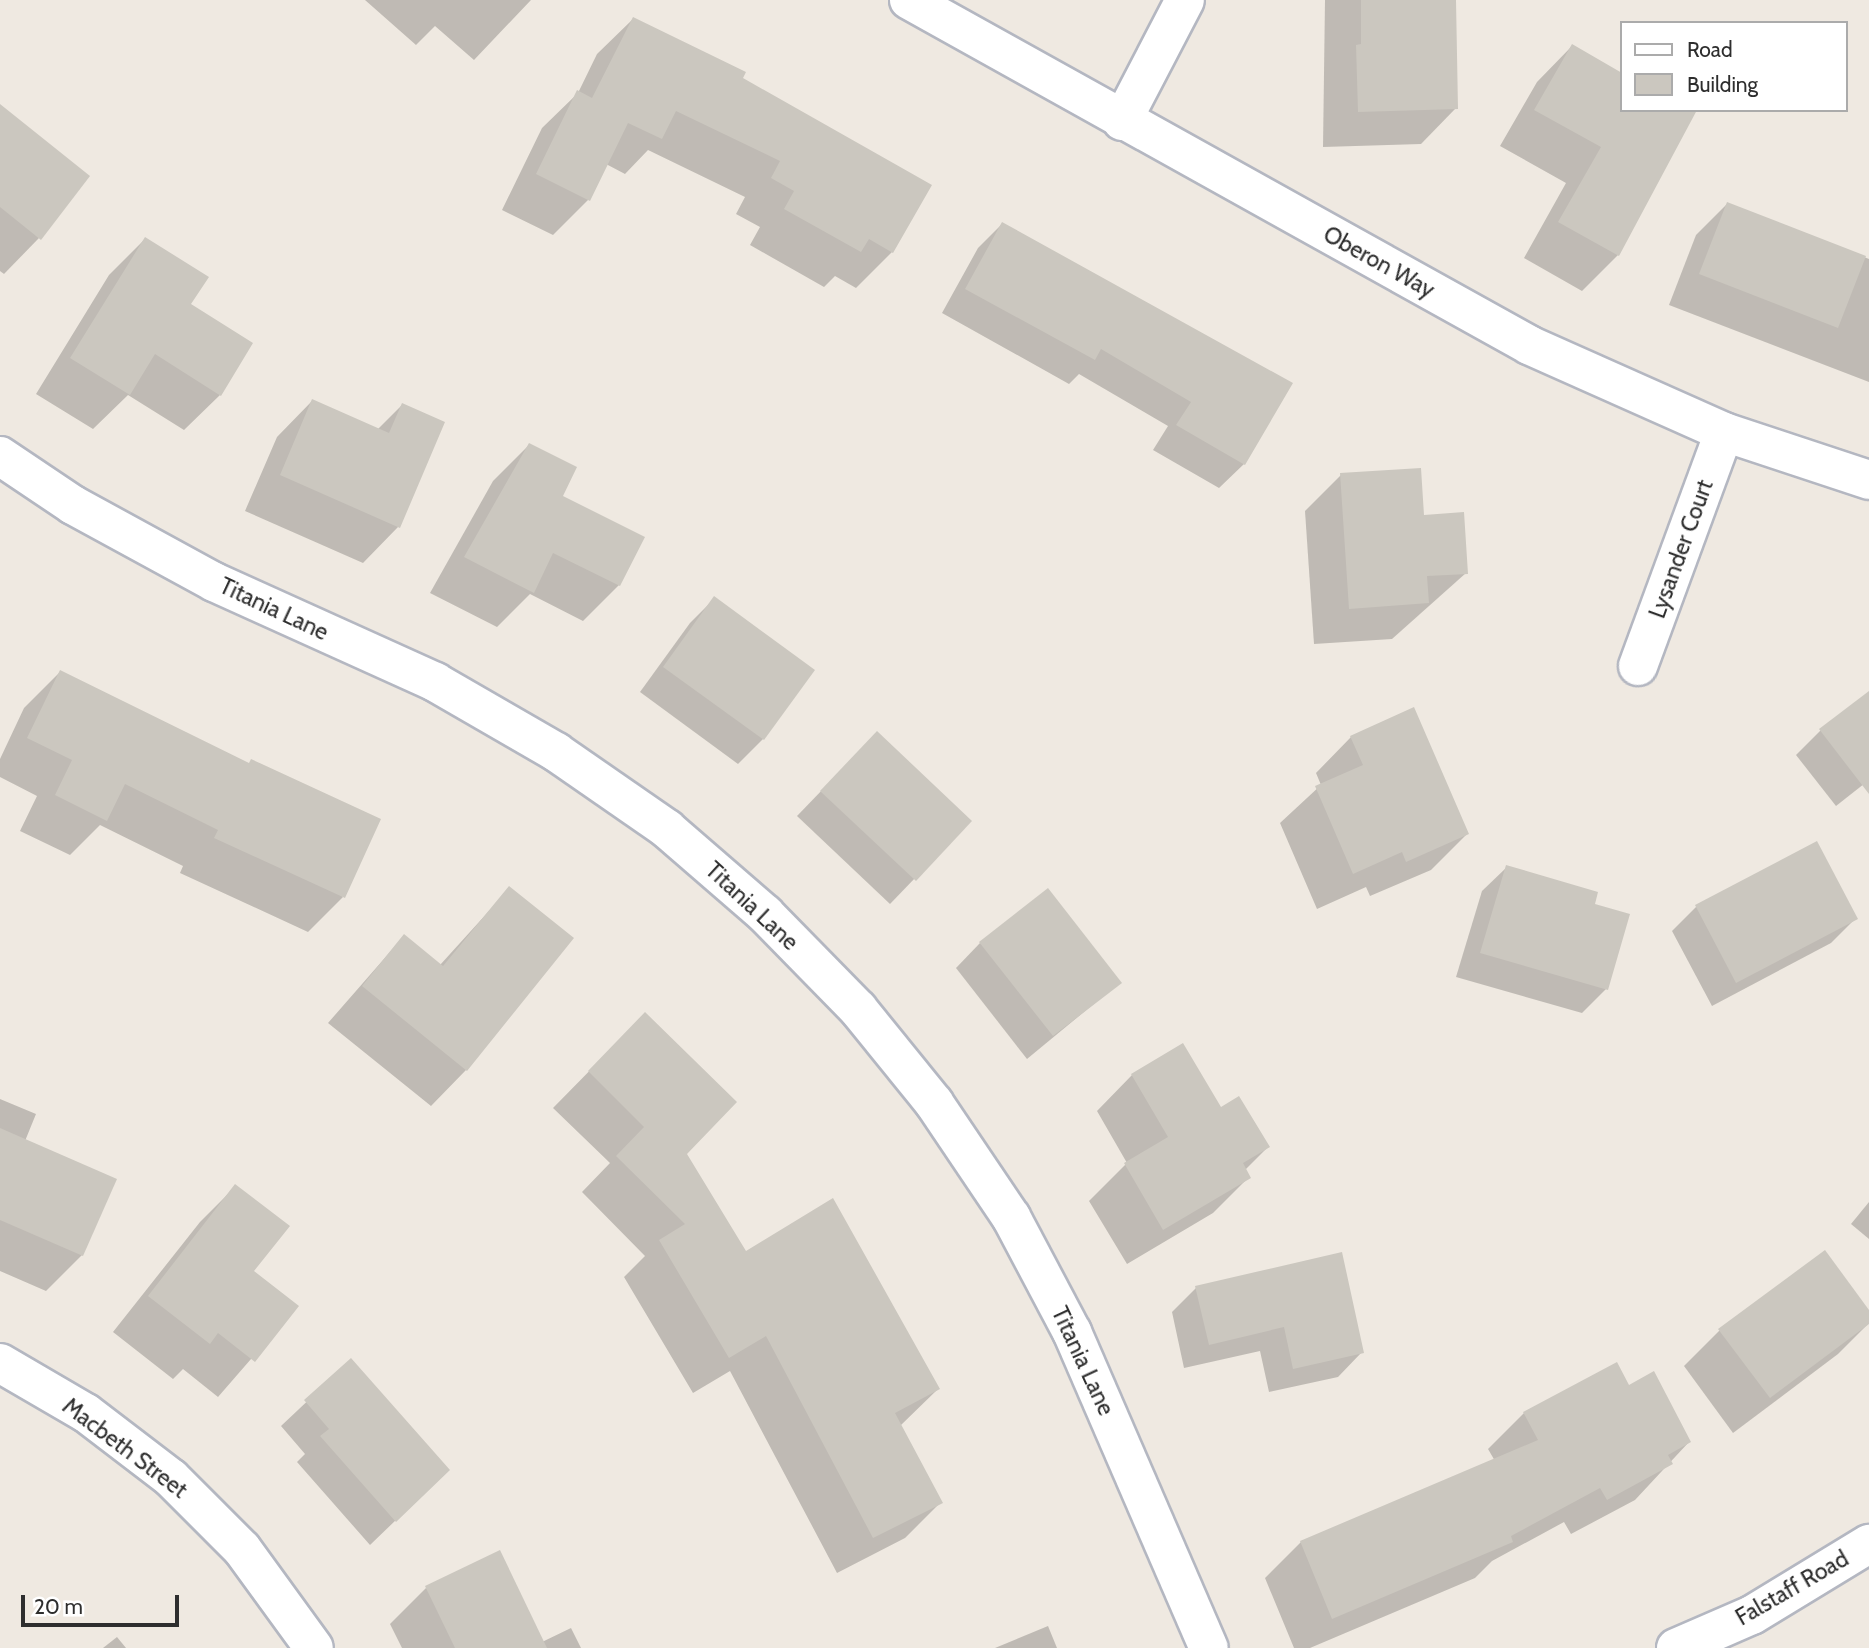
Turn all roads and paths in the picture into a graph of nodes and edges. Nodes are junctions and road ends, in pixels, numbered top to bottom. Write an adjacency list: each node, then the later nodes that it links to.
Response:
1 (909, 0): 3 (street, Oberon Way)
2 (1185, 0): 3 (street)
3 (1122, 121): 4 (street, Oberon Way)
4 (1724, 432): 6 (street, Oberon Way); 7 (street, Lysander Court)
5 (0, 456): 11 (street, Titania Lane)
6 (1869, 480)
7 (1638, 666)
8 (0, 1363): 10 (street, Macbeth Street)
9 (1869, 1544): 12 (street, Falstaff Road)
10 (314, 1648)
11 (1209, 1648)
12 (1676, 1648)

